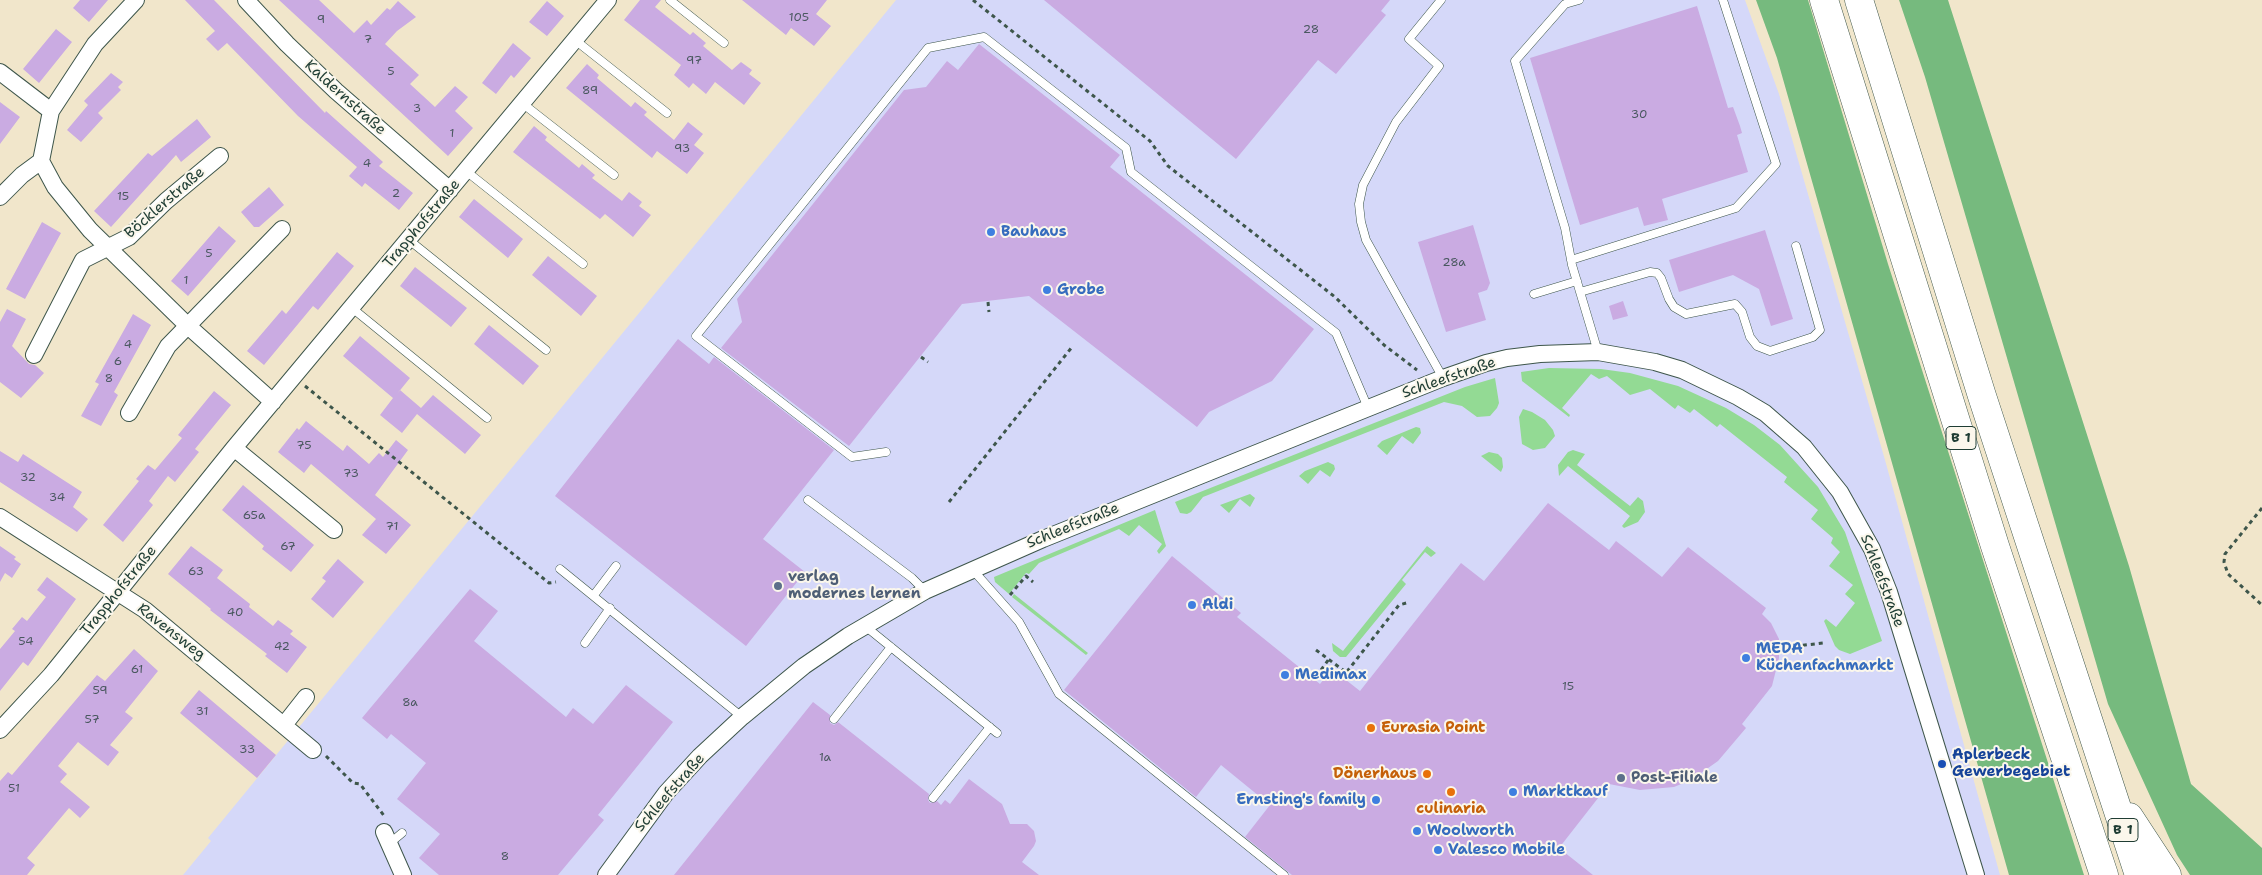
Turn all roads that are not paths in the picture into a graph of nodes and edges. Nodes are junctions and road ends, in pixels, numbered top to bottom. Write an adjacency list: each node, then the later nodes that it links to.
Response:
1 (136, 0): 14 (street)
2 (246, 0): 20 (street, Kaldernstraße)
3 (608, 0): 10 (street, Trapphofstraße)
4 (670, 0): 11 (lane)
5 (1441, 0): 36 (lane)
6 (1579, 0): 26 (lane)
7 (1723, 0): 26 (lane)
8 (1824, 0): 73 (highway, B 1)
9 (1859, 0): 66 (highway, B 1)
10 (575, 40): 13 (street, Trapphofstraße); 15 (lane)
11 (724, 43)
12 (0, 72): 14 (street)
13 (522, 103): 18 (street, Trapphofstraße); 19 (lane)
14 (51, 111): 17 (street)
15 (667, 113)
16 (220, 156): 25 (street, Böcklerstraße)
17 (41, 160): 21 (street); 25 (street, Böcklerstraße)
18 (466, 171): 20 (street, Trapphofstraße); 27 (lane)
19 (614, 175)
20 (450, 190): 23 (street, Trapphofstraße)
21 (0, 197)
22 (282, 229): 32 (street)
23 (409, 240): 31 (street, Trapphofstraße); 33 (lane)
24 (1796, 246): 29 (lane)
25 (108, 247): 32 (street, Böcklerstraße); 35 (street, Böcklerstraße)
26 (1571, 260): 28 (lane)
27 (583, 264)
28 (1577, 281): 29 (lane); 30 (lane)
29 (1580, 292): 34 (lane)
30 (1534, 294)
31 (352, 308): 37 (street, Trapphofstraße); 40 (lane)
32 (188, 326): 37 (street, Böcklerstraße); 39 (street)
33 (546, 350)
34 (1598, 352): 36 (street, Schleefstraße); 72 (street, Schleefstraße)
35 (34, 355)
36 (1439, 380): 38 (street, Schleefstraße)
37 (273, 402): 41 (street, Trapphofstraße)
38 (1368, 408): 42 (lane); 48 (street, Schleefstraße)
39 (129, 414)
40 (487, 418)
41 (234, 448): 45 (street); 50 (street, Trapphofstraße)
42 (886, 452)
43 (808, 500): 49 (lane)
44 (0, 516): 50 (street, Ravensweg)
45 (334, 530)
46 (616, 566): 51 (lane)
47 (560, 569): 51 (lane)
48 (972, 569): 49 (street, Schleefstraße); 71 (lane)
49 (925, 591): 53 (street, Schleefstraße)
50 (118, 593): 59 (street, Ravensweg); 61 (street, Trapphofstraße)
51 (594, 595): 52 (lane)
52 (610, 608): 54 (lane); 57 (lane)
53 (865, 626): 55 (lane); 57 (street, Schleefstraße)
54 (585, 643)
55 (891, 647): 58 (lane); 60 (lane)
56 (306, 697): 59 (street)
57 (742, 717): 70 (street, Schleefstraße)
58 (834, 719)
59 (284, 725): 63 (street, Ravensweg)
60 (990, 727): 62 (lane); 64 (lane)
61 (0, 730)
62 (997, 733)
63 (313, 750)
64 (963, 760): 65 (lane); 67 (lane)
65 (970, 766)
66 (2108, 784): 74 (highway, B 1); 75 (highway)
67 (933, 798)
68 (392, 836): 69 (street)
69 (403, 875)
70 (606, 875)
71 (1284, 875)
72 (1976, 875)
73 (2104, 875)
74 (2139, 875)
75 (2167, 875)

